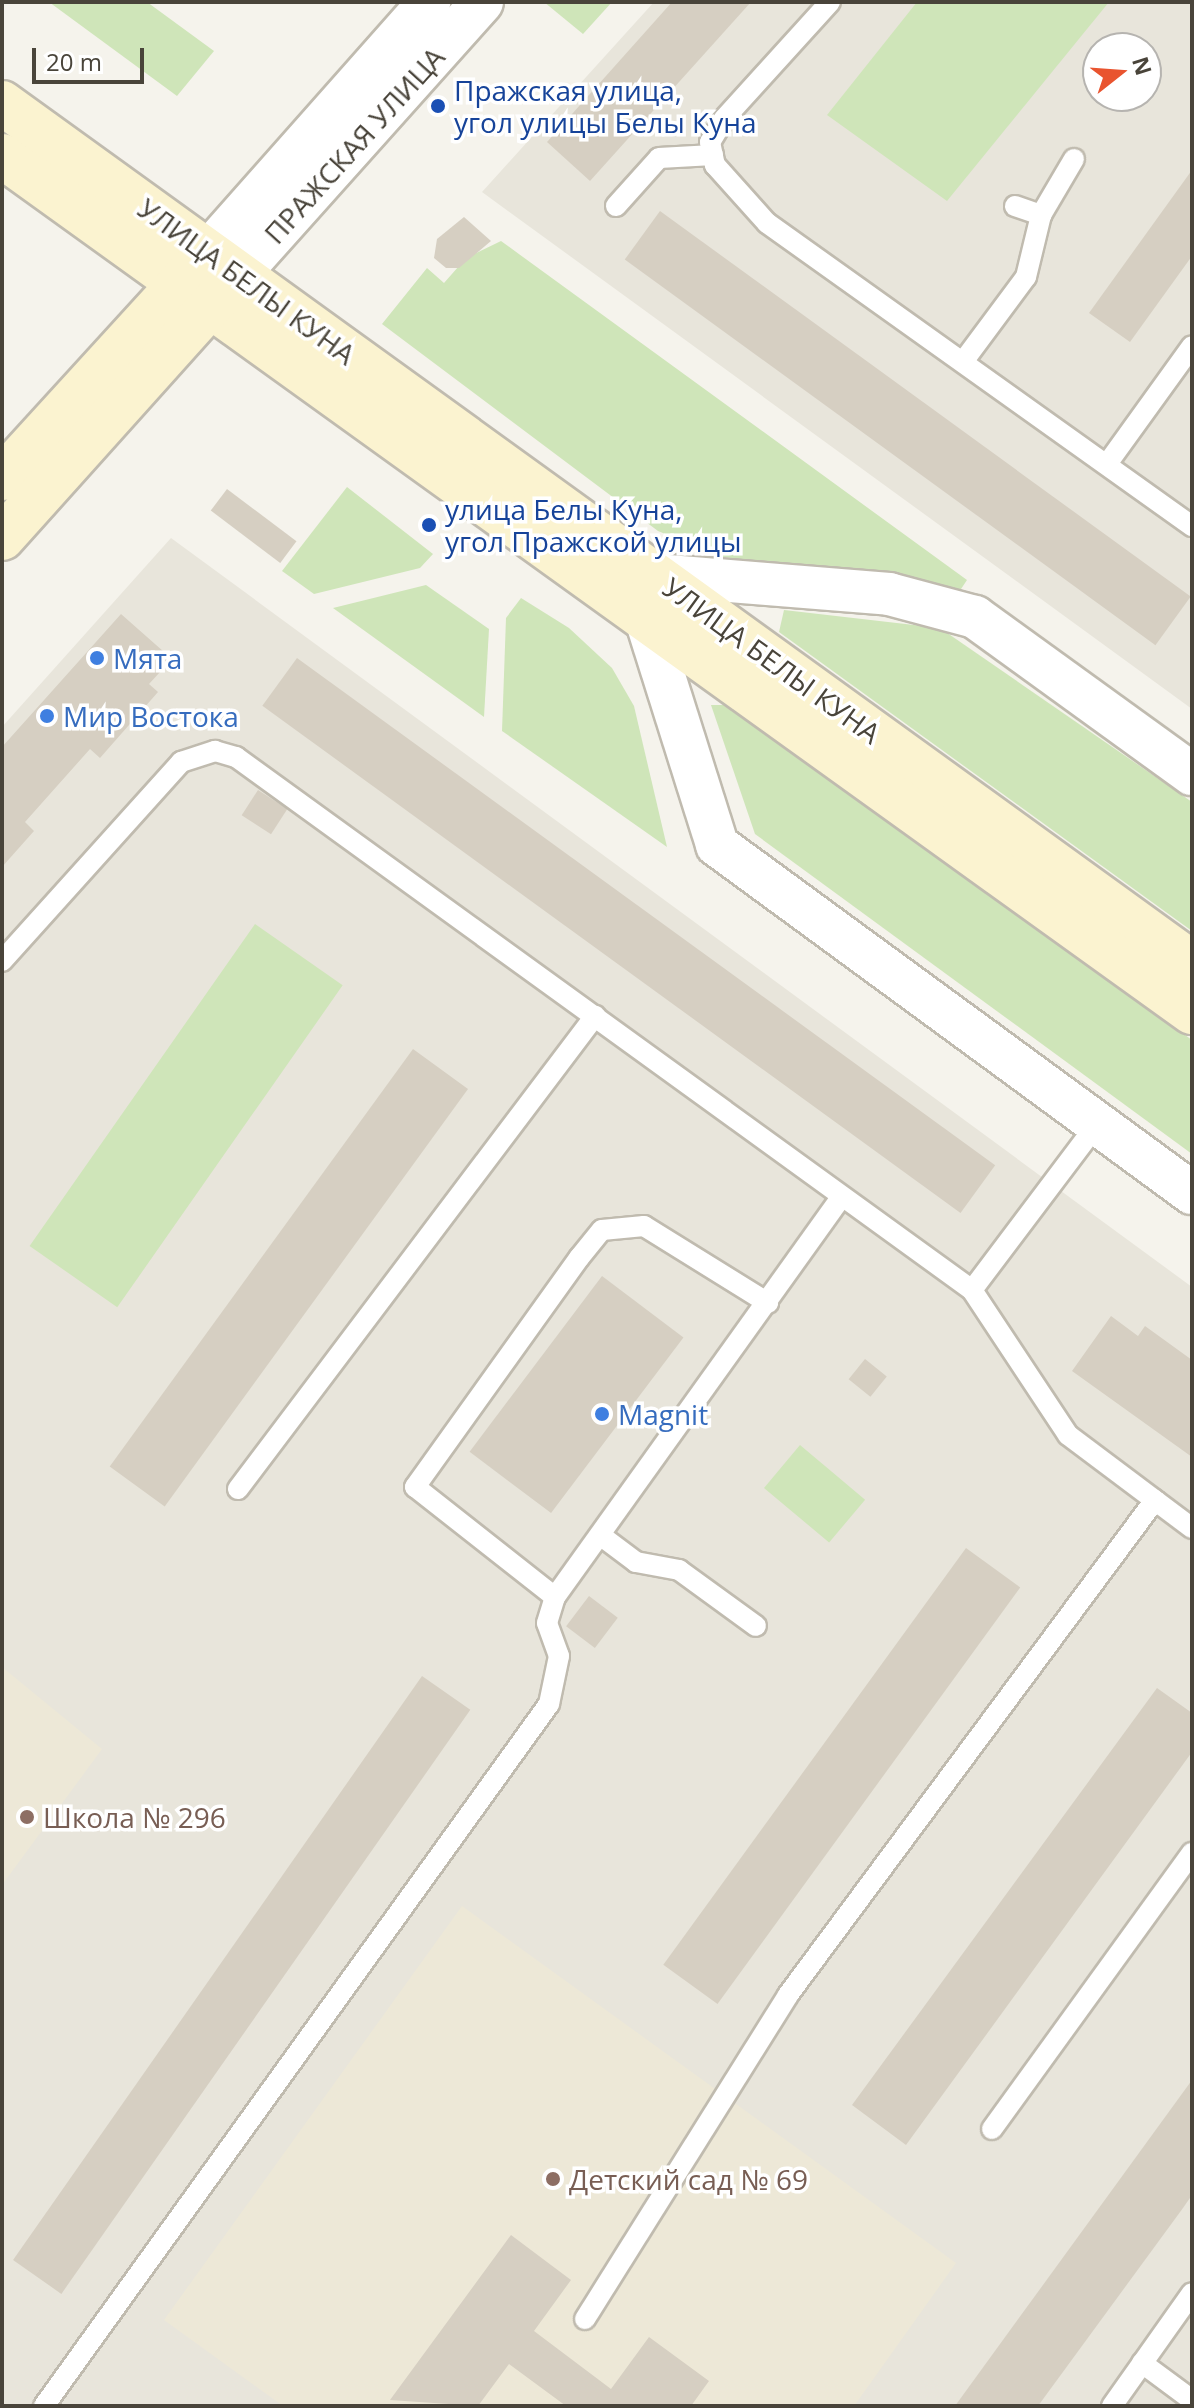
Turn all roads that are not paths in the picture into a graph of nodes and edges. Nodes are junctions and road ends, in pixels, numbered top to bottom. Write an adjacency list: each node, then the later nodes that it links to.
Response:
1 (429, 2): 11 (street, ПРАЖСКАЯ УЛИЦА)
2 (482, 2): 11 (street, ПРАЖСКАЯ УЛИЦА)
3 (830, 2): 5 (lane)
4 (2, 103): 11 (street, УЛИЦА БЕЛЫ КУНА)
5 (713, 155): 8 (lane); 14 (lane)
6 (2, 156): 12 (street, УЛИЦА БЕЛЫ КУНА)
7 (1074, 159): 10 (lane)
8 (616, 206)
9 (1015, 206): 10 (lane)
10 (1041, 215): 14 (lane)
11 (223, 263): 12 (street, ПРАЖСКАЯ УЛИЦА); 19 (street, УЛИЦА БЕЛЫ КУНА)
12 (193, 296): 16 (street, ПРАЖСКАЯ УЛИЦА); 18 (street, ПРАЖСКАЯ УЛИЦА); 20 (street, УЛИЦА БЕЛЫ КУНА)
13 (1192, 346): 15 (lane)
14 (965, 359): 15 (lane)
15 (1107, 464): 17 (lane)
16 (2, 478)
17 (1192, 526)
18 (2, 538)
19 (655, 575): 21 (street); 23 (street, УЛИЦА БЕЛЫ КУНА)
20 (645, 616): 24 (street, УЛИЦА БЕЛЫ КУНА); 26 (street)
21 (1192, 774)
22 (2, 961): 25 (lane)
23 (1192, 963)
24 (1192, 1012)
25 (595, 1016): 28 (lane); 31 (lane)
26 (1097, 1124): 27 (street); 29 (lane)
27 (1192, 1193)
28 (841, 1198): 29 (lane); 30 (lane)
29 (972, 1290): 32 (lane)
30 (768, 1303): 34 (lane); 35 (lane)
31 (238, 1489)
32 (1155, 1500): 33 (lane); 40 (lane)
33 (1192, 1528)
34 (600, 1535): 35 (lane); 36 (lane)
35 (555, 1597): 43 (lane)
36 (756, 1626)
37 (1192, 1853): 38 (lane)
38 (992, 2129)
39 (1192, 2293): 41 (lane)
40 (585, 2319)
41 (1142, 2363): 42 (lane); 44 (lane)
42 (1188, 2398)
43 (44, 2406)
44 (1112, 2406)

